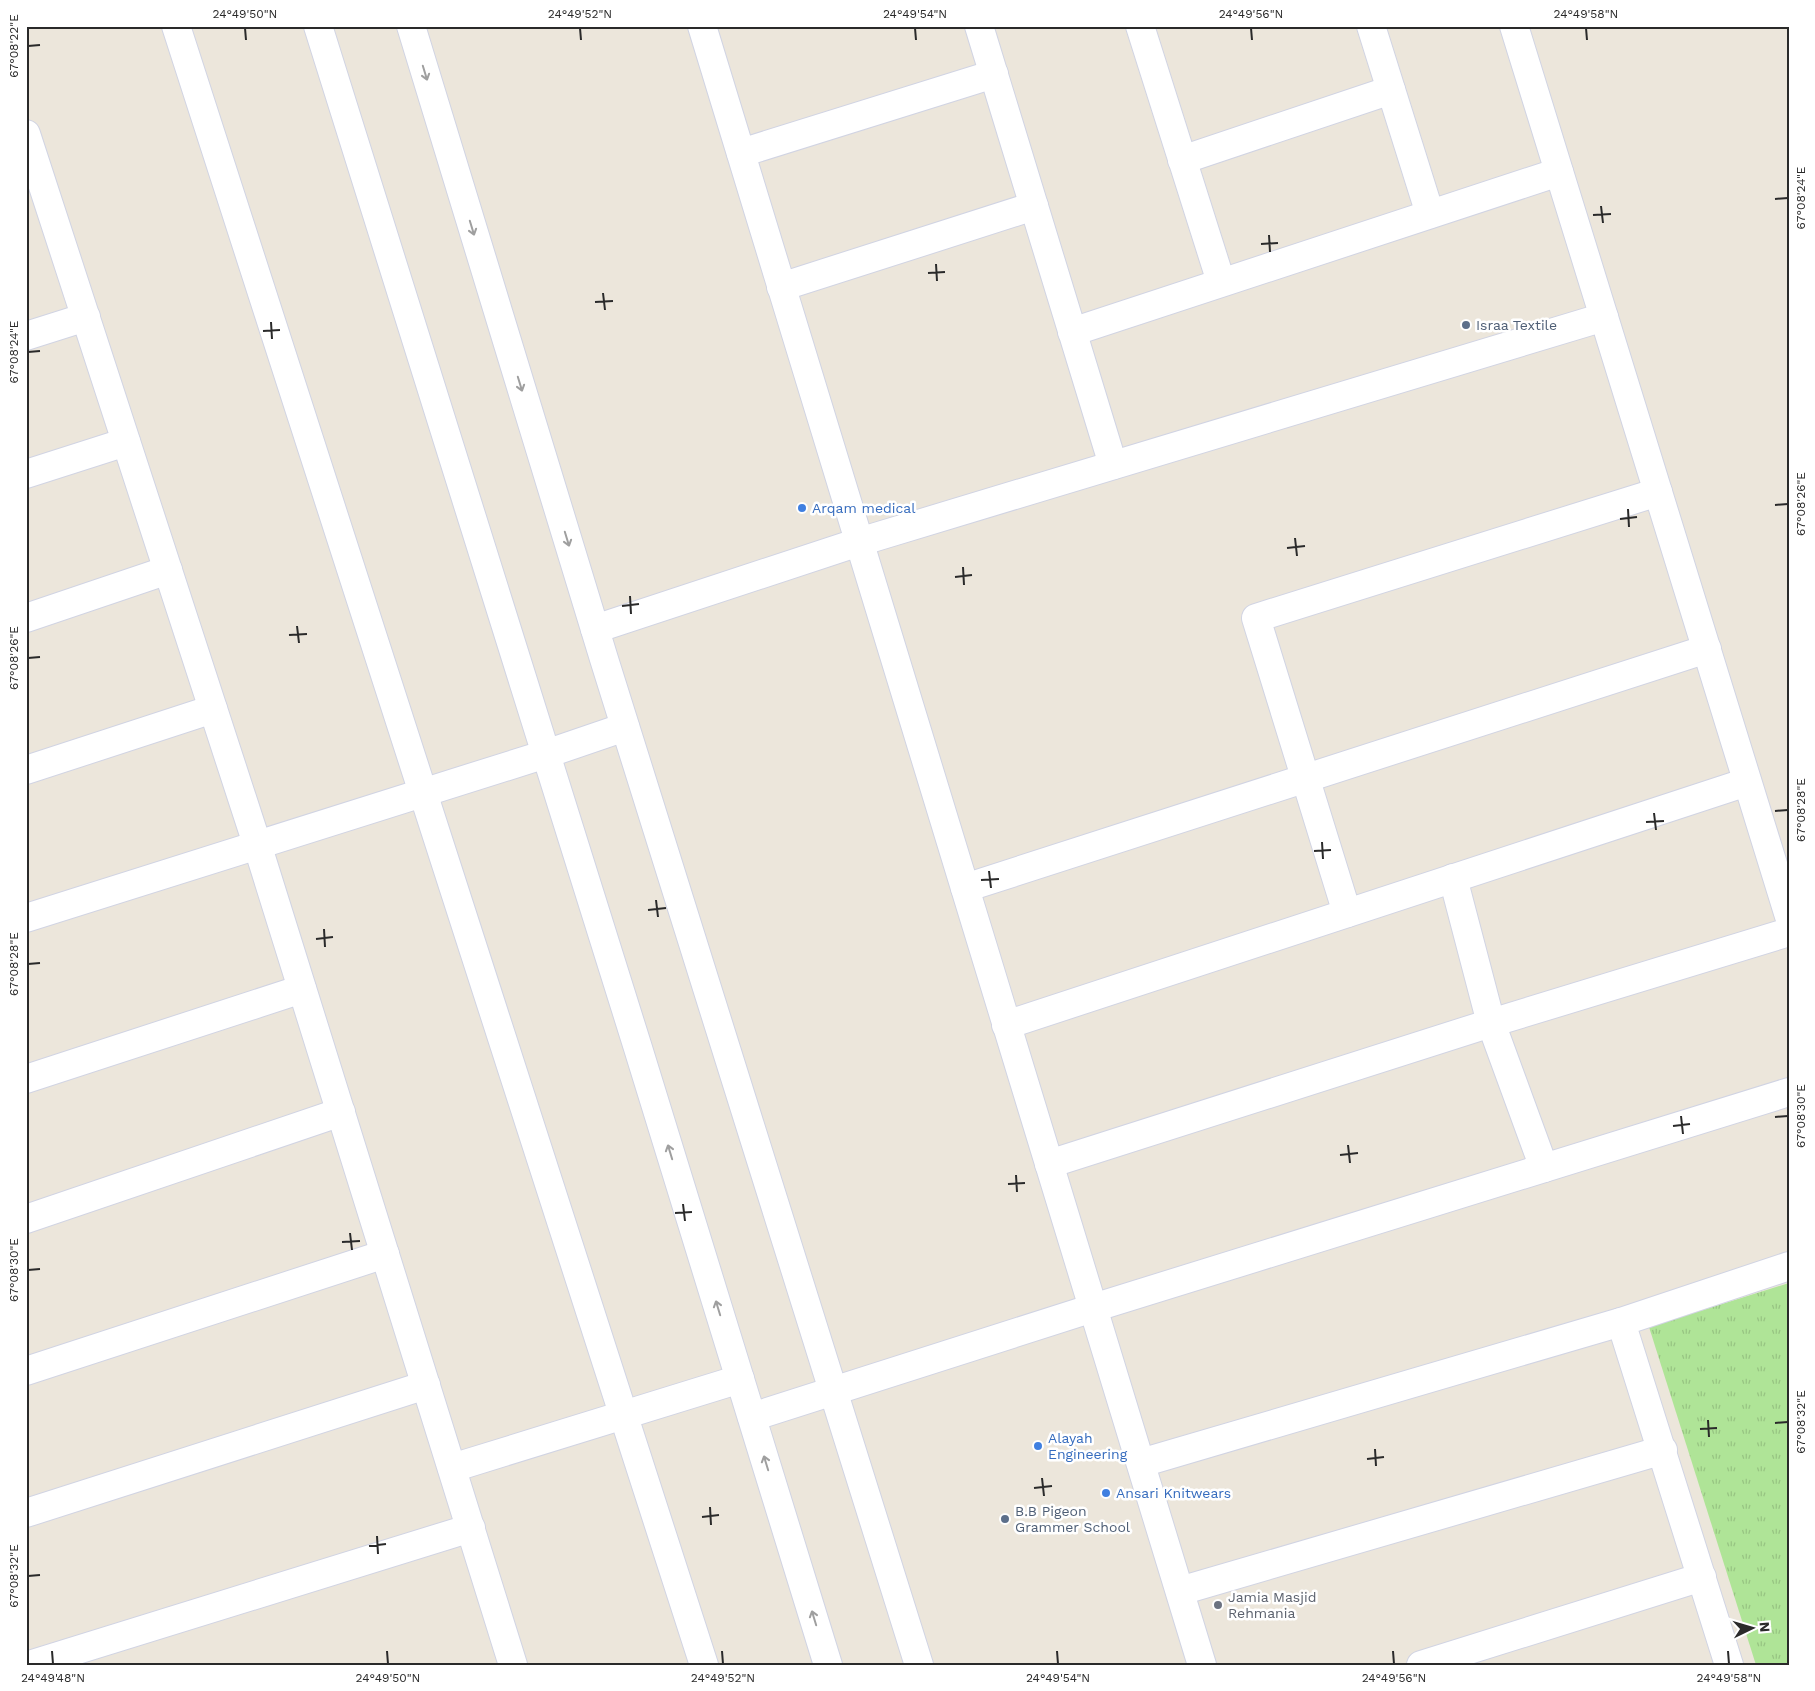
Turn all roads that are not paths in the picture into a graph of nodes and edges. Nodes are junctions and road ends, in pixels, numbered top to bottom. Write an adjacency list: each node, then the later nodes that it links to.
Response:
1 (176, 26): 39 (street)
2 (318, 26): 35 (street)
3 (410, 26): 31 (street, one-way to 31)
4 (702, 26): 12 (street)
5 (979, 26): 9 (street)
6 (1371, 26): 10 (street)
7 (1514, 26): 14 (street)
8 (1141, 27): 13 (street)
9 (994, 74): 12 (street); 16 (street)
10 (1391, 90): 13 (street); 17 (street)
11 (26, 134): 15 (street)
12 (741, 153): 19 (street)
13 (1182, 160): 18 (street)
14 (1559, 172): 17 (street); 20 (street)
15 (35, 188): 21 (street)
16 (1034, 206): 19 (street); 22 (street)
17 (1430, 214): 18 (street)
18 (1221, 282): 22 (street)
19 (781, 287): 28 (street)
20 (1604, 316): 25 (street); 27 (street)
21 (86, 317): 23 (street); 24 (street)
22 (1072, 332): 25 (street)
23 (26, 336)
24 (126, 442): 26 (street); 29 (street)
25 (1113, 465): 28 (street)
26 (26, 474)
27 (1658, 492): 32 (street); 37 (street)
28 (859, 542): 31 (street); 42 (street)
29 (168, 570): 30 (street); 33 (street)
30 (26, 618)
31 (595, 629): 34 (street)
32 (1707, 649): 37 (street); 38 (street)
33 (213, 709): 36 (street); 40 (street)
34 (625, 726): 35 (street); 63 (street)
35 (546, 754): 39 (street); 61 (street, one-way to 35)
36 (26, 770)
37 (1305, 779): 42 (street); 43 (street)
38 (1747, 782): 41 (street); 44 (street)
39 (423, 792): 40 (street); 64 (street)
40 (257, 844): 45 (street); 47 (street)
41 (1453, 878): 43 (street); 48 (street)
42 (965, 888): 49 (street)
43 (1347, 913): 49 (street)
44 (1789, 916)
45 (26, 918)
46 (1789, 932): 48 (street)
47 (302, 989): 50 (street); 52 (street)
48 (1491, 1023): 53 (street); 54 (street)
49 (1006, 1025): 53 (street)
50 (26, 1079)
51 (1789, 1092): 54 (street)
52 (341, 1112): 55 (street); 56 (street)
53 (1049, 1164): 58 (street)
54 (1544, 1168): 58 (street)
55 (26, 1219)
56 (385, 1254): 60 (street); 62 (street)
57 (1789, 1266): 59 (street)
58 (1093, 1308): 63 (street); 67 (street)
59 (1621, 1322): 66 (street); 67 (street)
60 (26, 1371)
61 (740, 1380): 64 (street); 65 (street)
62 (426, 1385): 68 (street); 69 (street)
63 (833, 1391): 65 (street); 77 (street)
64 (624, 1416): 68 (street); 75 (street)
65 (752, 1417): 76 (street, one-way to 65)
66 (1663, 1450): 71 (street); 72 (street)
67 (1141, 1463): 72 (street)
68 (452, 1468): 70 (street)
69 (26, 1513)
70 (470, 1528): 73 (street); 74 (street)
71 (1702, 1577): 79 (street); 80 (street)
72 (1180, 1591): 78 (street)
73 (506, 1663)
74 (29, 1665)
75 (704, 1665)
76 (828, 1665)
77 (918, 1665)
78 (1202, 1665)
79 (1421, 1665)
80 (1729, 1665)

